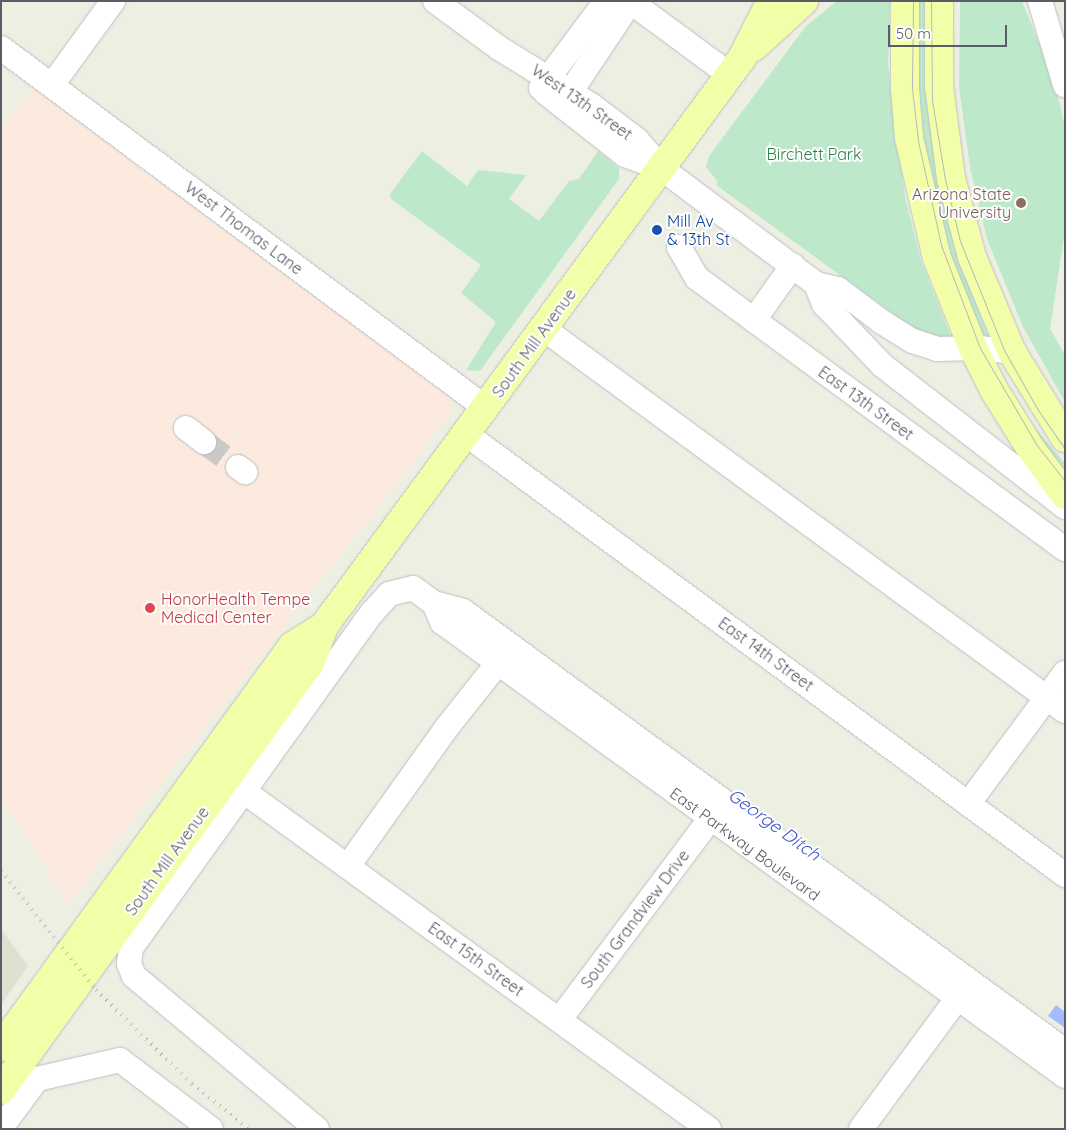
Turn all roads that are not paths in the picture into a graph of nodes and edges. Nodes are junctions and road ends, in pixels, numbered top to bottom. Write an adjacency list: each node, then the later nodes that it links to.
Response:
1 (114, 1): 13 (street)
2 (435, 1): 12 (street, West 13th Street)
3 (606, 1): 12 (street)
4 (772, 1): 11 (main road, South Mill Avenue)
5 (804, 1): 11 (main road, South Mill Avenue)
6 (905, 1): 22 (main road)
7 (939, 1): 23 (main road)
8 (1040, 1): 9 (street)
9 (1058, 35): 14 (street)
10 (1, 48): 13 (street, West Thomas Lane)
11 (736, 67): 15 (street); 16 (main road, South Mill Avenue)
12 (545, 84): 15 (street, West 13th Street); 16 (street, West 13th Street)
13 (52, 85): 24 (street, West Thomas Lane)
14 (1065, 85)
15 (569, 94): 16 (street, West 13th Street)
16 (661, 168): 18 (street); 21 (main road, South Mill Avenue)
17 (679, 247): 20 (street, East 13th Street)
18 (793, 265): 19 (street); 20 (street)
19 (816, 284): 22 (street); 28 (street)
20 (754, 320): 29 (street, East 13th Street)
21 (544, 329): 24 (main road, South Mill Avenue); 35 (street)
22 (974, 348): 23 (street); 27 (main road)
23 (1012, 352): 26 (main road)
24 (486, 408): 25 (main road, South Mill Avenue)
25 (466, 434): 32 (main road, South Mill Avenue); 37 (street, East 14th Street)
26 (1065, 438)
27 (1065, 495)
28 (1065, 507)
29 (1065, 549)
30 (388, 594): 31 (street, East Parkway Boulevard); 36 (street, South Mill Avenue)
31 (434, 603): 33 (street, East Parkway Boulevard); 44 (street, East Parkway Boulevard)
32 (324, 626): 43 (main road, South Mill Avenue); 46 (main road, South Mill Avenue)
33 (498, 663): 38 (street, East Parkway Boulevard); 39 (street)
34 (1065, 673): 35 (street)
35 (1056, 705): 37 (street)
36 (242, 790): 39 (street, East 15th Street); 49 (street, South Mill Avenue)
37 (968, 804): 40 (street, East 14th Street)
38 (710, 819): 41 (street, East Parkway Boulevard); 42 (street, South Grandview Drive)
39 (348, 866): 42 (street, East 15th Street)
40 (1065, 875)
41 (957, 999): 45 (street, East Parkway Boulevard); 51 (street)
42 (560, 1019): 50 (street, East 15th Street)
43 (1, 1047)
44 (1065, 1051)
45 (1065, 1076)
46 (1, 1090)
47 (1, 1128): 48 (street)
48 (211, 1129)
49 (316, 1129)
50 (709, 1129)
51 (860, 1129)

